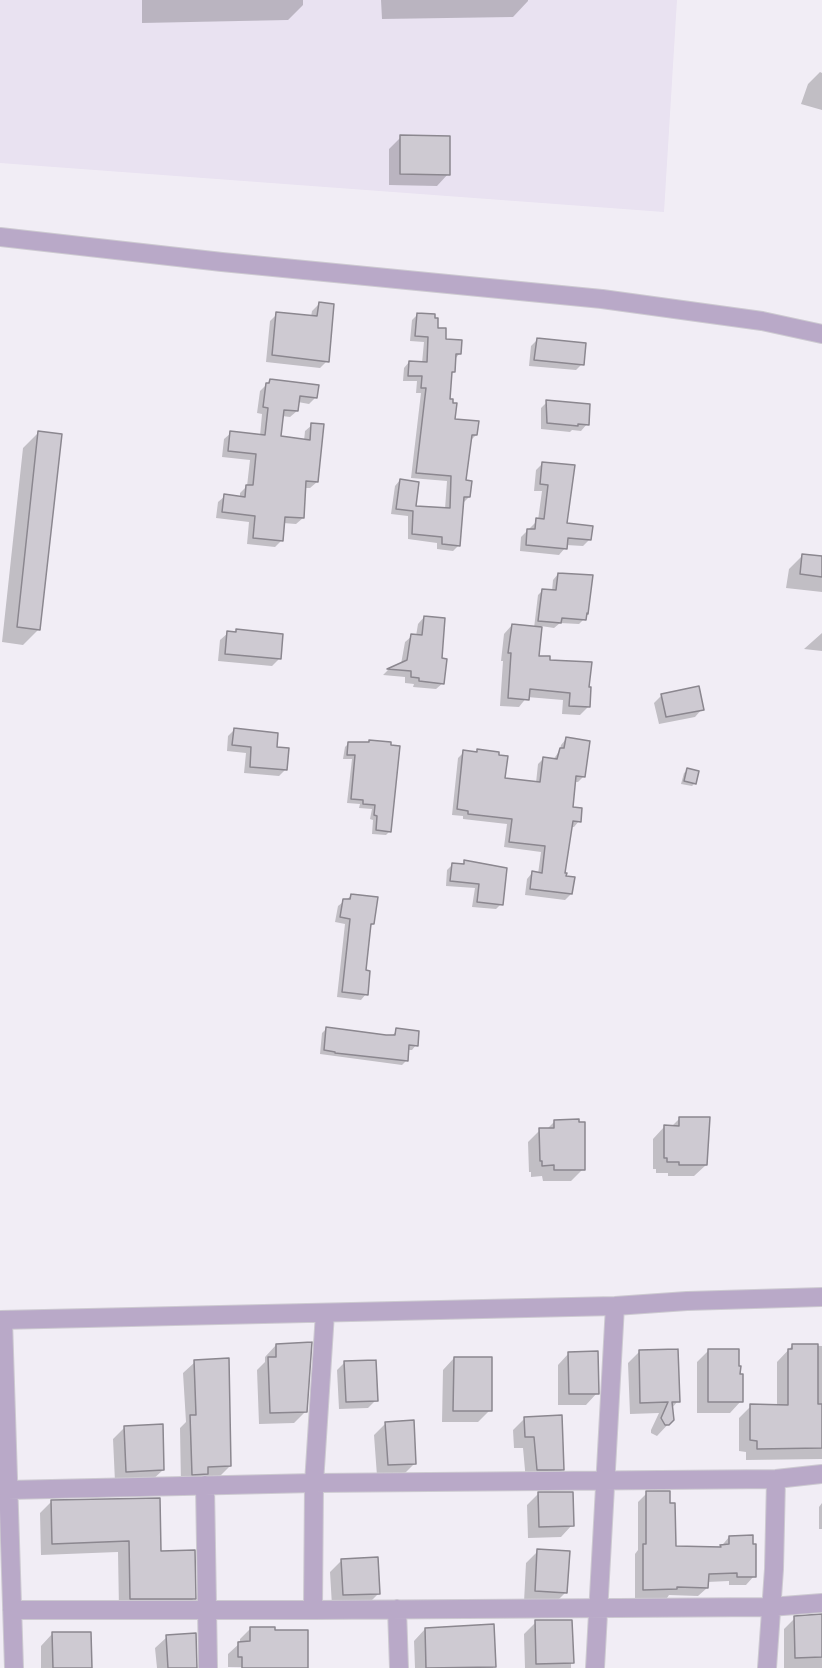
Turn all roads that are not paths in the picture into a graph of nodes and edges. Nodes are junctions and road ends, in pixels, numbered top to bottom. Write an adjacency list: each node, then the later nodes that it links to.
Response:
1 (0, 237): 2 (street)
2 (822, 334)
3 (822, 1297): 4 (street)
4 (615, 1306): 5 (street); 8 (street)
5 (325, 1313): 6 (street); 10 (street)
6 (1, 1320): 12 (street)
7 (822, 1474): 9 (street)
8 (605, 1479): 9 (street); 10 (street); 14 (street)
9 (776, 1479): 15 (street)
10 (314, 1483): 11 (street); 19 (street)
11 (205, 1485): 12 (street); 18 (street)
12 (8, 1490): 17 (street)
13 (822, 1603): 15 (street)
14 (598, 1607): 15 (street); 16 (street); 23 (street)
15 (770, 1607): 24 (street)
16 (397, 1609): 19 (street); 22 (street)
17 (12, 1610): 18 (street); 20 (street)
18 (207, 1610): 19 (street); 21 (street)
19 (313, 1610)
20 (14, 1668)
21 (208, 1668)
22 (399, 1668)
23 (595, 1668)
24 (767, 1668)

